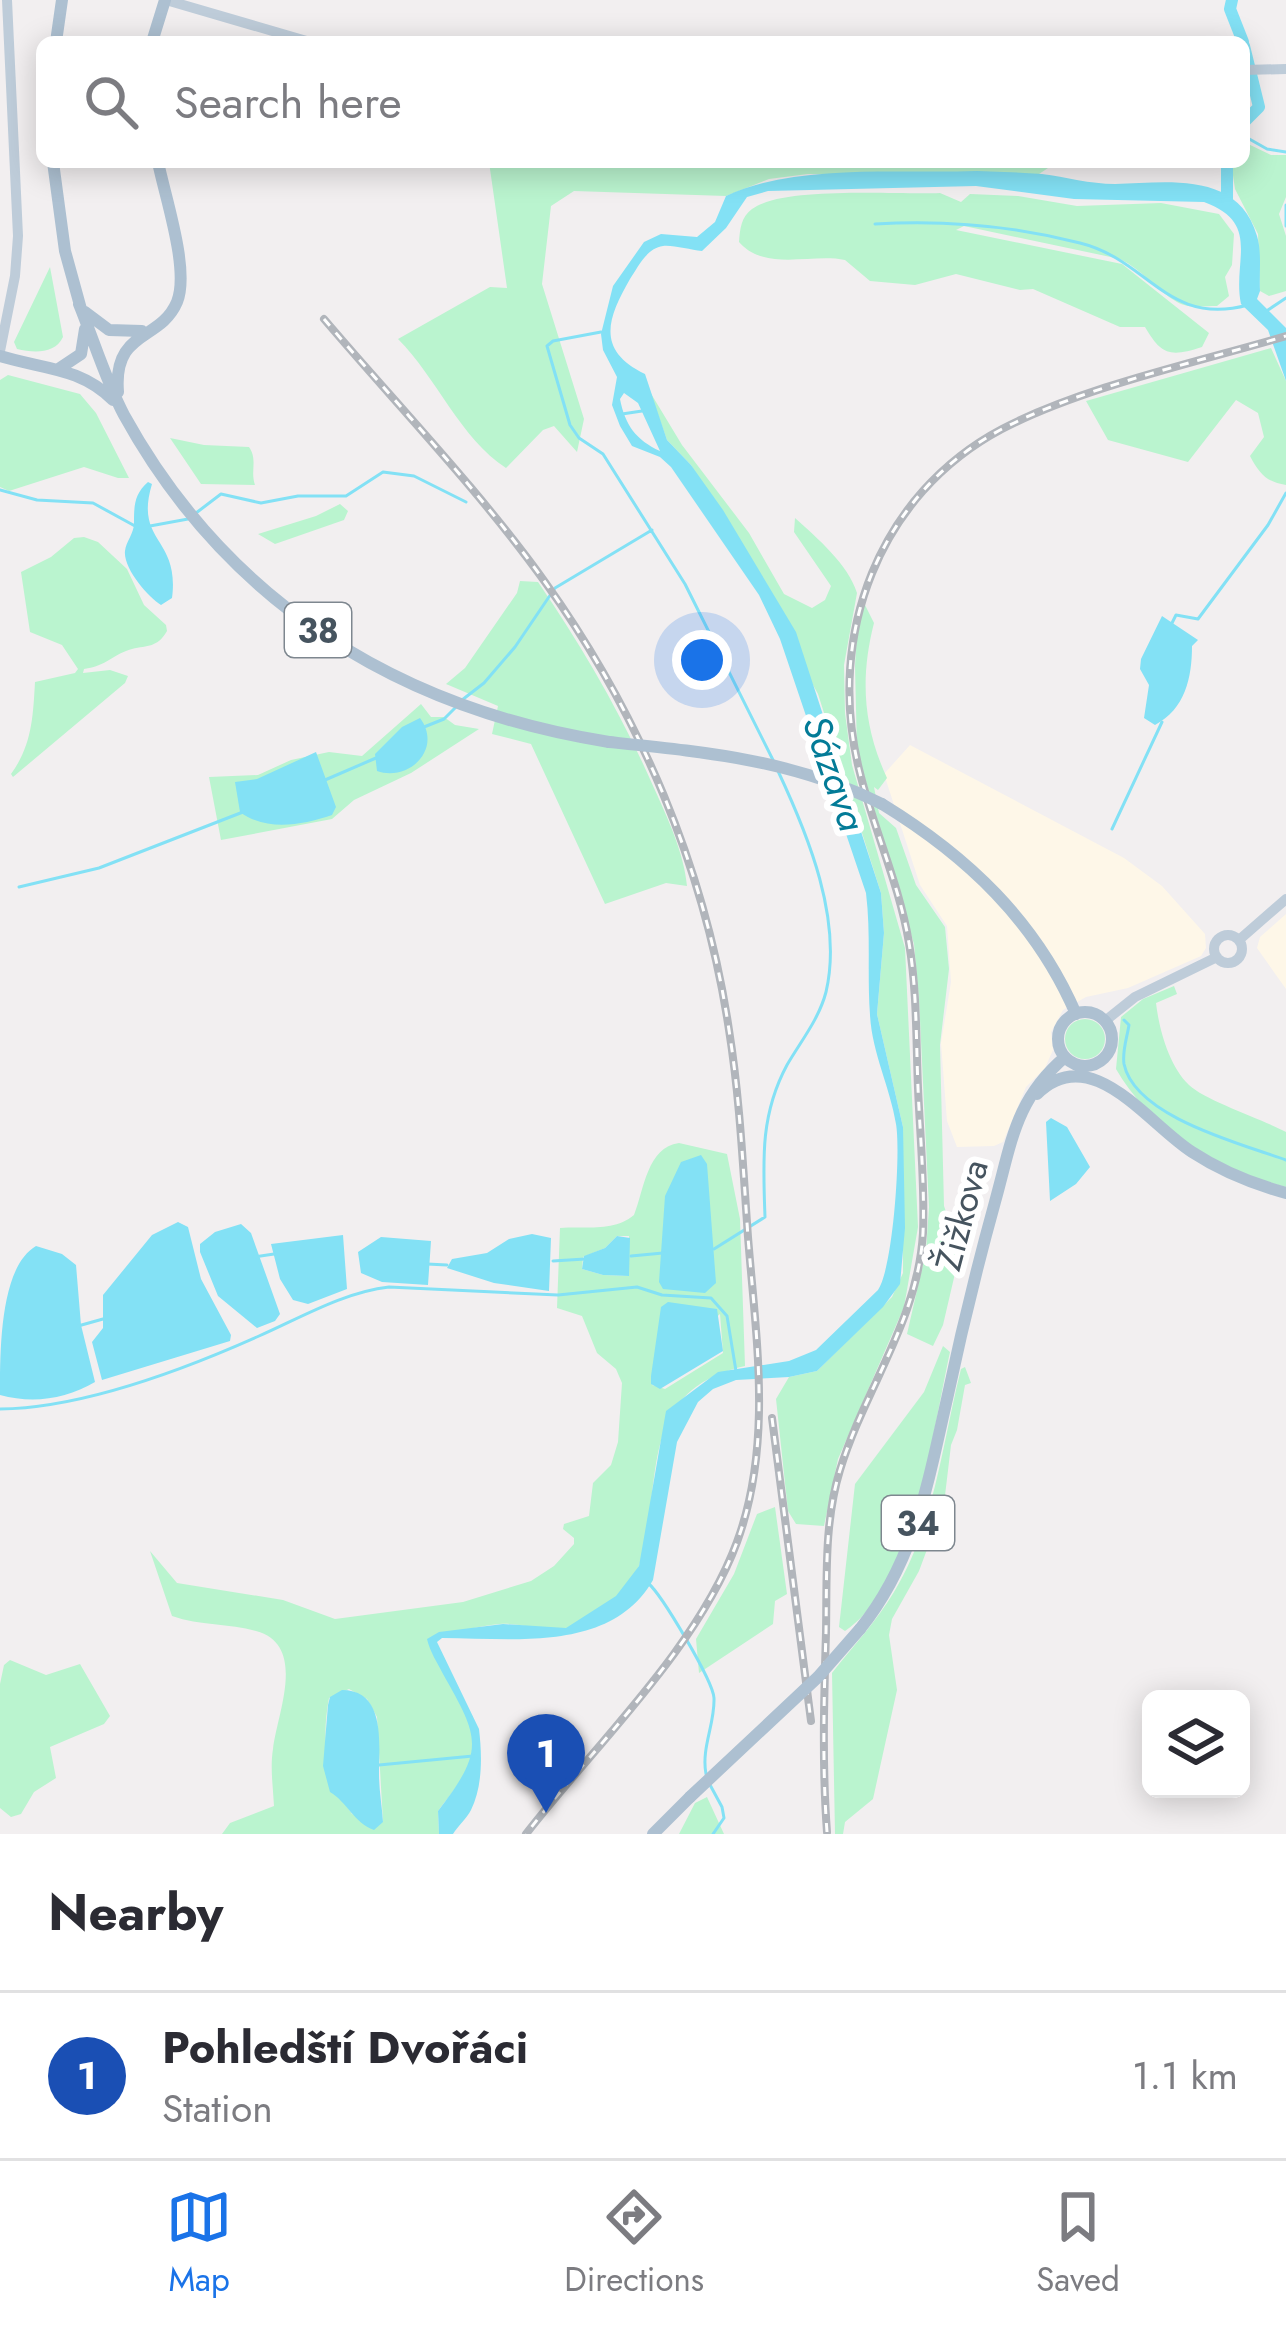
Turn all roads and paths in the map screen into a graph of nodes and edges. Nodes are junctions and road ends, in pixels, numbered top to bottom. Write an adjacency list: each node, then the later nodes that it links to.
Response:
1 (8, 0): 13 (street)
2 (62, 0): 4 (main road)
3 (166, 0): 5 (main road); 6 (street)
4 (57, 36)
5 (154, 36)
6 (289, 36)
7 (1282, 69): 8 (street)
8 (1250, 70)
9 (54, 168): 11 (main road, 38)
10 (159, 168): 12 (main road)
11 (80, 304): 12 (main road); 14 (main road); 15 (main road, 38)
12 (148, 329): 15 (main road)
13 (0, 354): 14 (main road)
14 (59, 368): 15 (main road)
15 (122, 410): 19 (main road, 38, bridge)
16 (1286, 899): 17 (street)
17 (1239, 940): 18 (street); 18 (street)
18 (1217, 957): 20 (street)
19 (1076, 1014): 20 (main road); 21 (main road, Žižkova)
20 (1105, 1021): 22 (main road)
21 (1065, 1057): 22 (main road); 24 (main road, Žižkova)
22 (1100, 1062): 23 (main road)
23 (1138, 1108): 24 (main road); 25 (main road)
24 (1020, 1113): 26 (main road, Žižkova / 34, bridge)
25 (1286, 1193)
26 (653, 1834)

